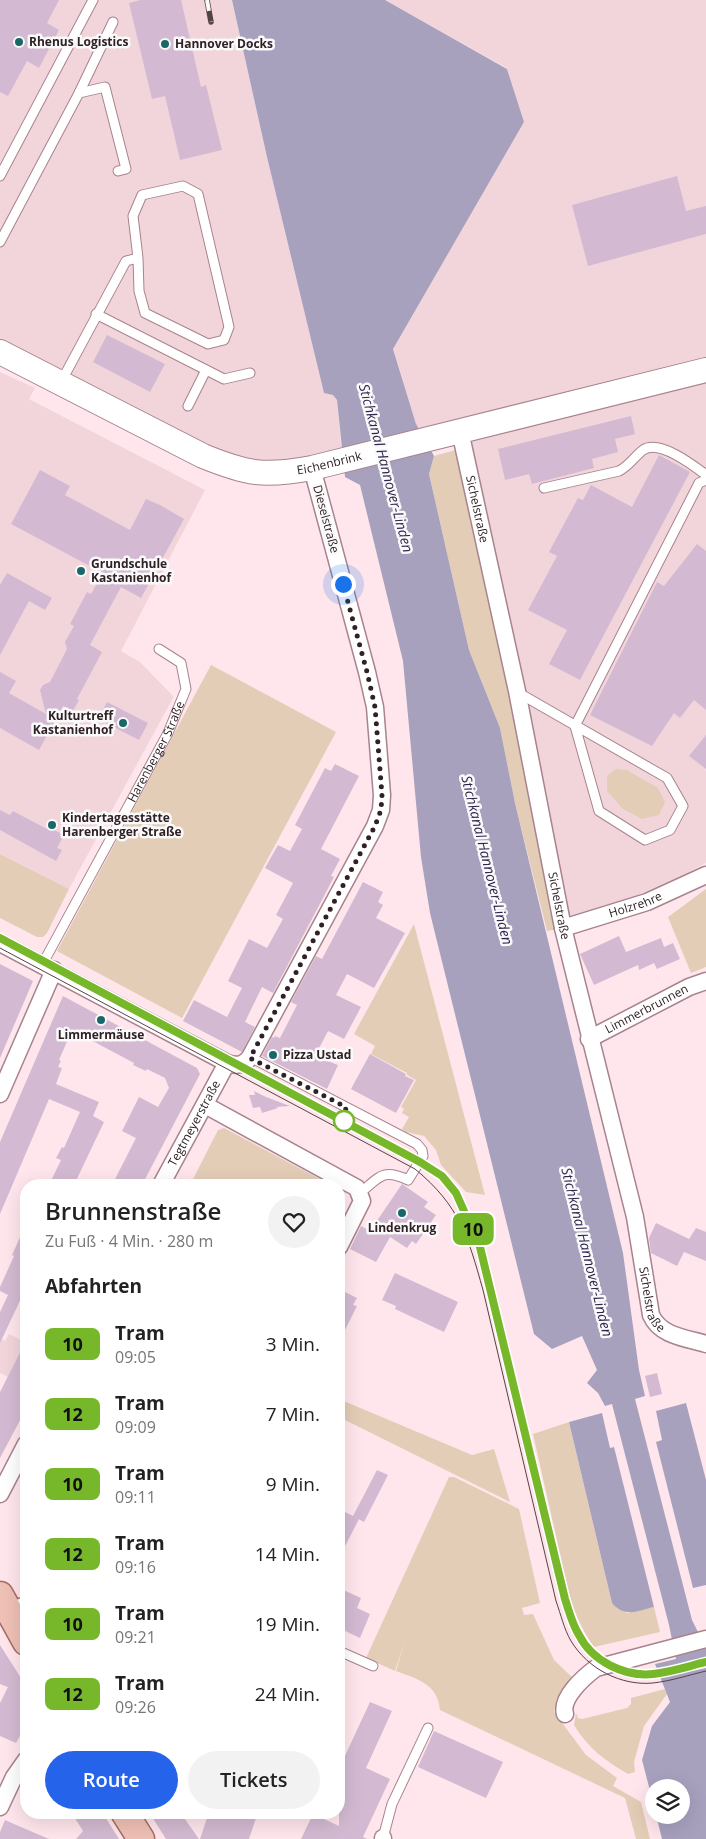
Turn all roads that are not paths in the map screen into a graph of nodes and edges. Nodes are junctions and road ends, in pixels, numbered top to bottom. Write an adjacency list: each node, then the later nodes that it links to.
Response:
1 (93, 0): 5 (lane)
2 (113, 22): 3 (lane)
3 (79, 93): 4 (lane); 6 (lane)
4 (118, 172)
5 (0, 176)
6 (0, 242)
7 (138, 258): 7 (lane); 8 (lane)
8 (96, 314): 10 (lane); 13 (lane)
9 (0, 352): 13 (main road, Eichenbrink)
10 (206, 370): 12 (lane); 14 (lane)
11 (706, 370): 15 (main road, Eichenbrink)
12 (250, 373)
13 (61, 382): 16 (main road, Eichenbrink)
14 (188, 406)
15 (460, 432): 16 (main road, Eichenbrink); 21 (street, Sichelstraße)
16 (312, 468): 29 (street, Dieselstraße)
17 (706, 475): 19 (lane)
18 (706, 480): 22 (lane)
19 (544, 488)
20 (159, 649): 26 (lane, Harenberger Straße)
21 (517, 691): 22 (lane); 24 (street, Sichelstraße)
22 (575, 726): 22 (lane)
23 (706, 875): 24 (street, Holzrehre)
24 (563, 928): 28 (street, Sichelstraße)
25 (0, 943): 26 (street)
26 (48, 968): 29 (street); 30 (street)
27 (706, 981): 28 (street, Limmerbrunnen)
28 (590, 1039): 37 (street, Sichelstraße)
29 (238, 1062): 31 (street, Tegtmeyerstraße); 35 (lane)
30 (0, 1094)
31 (204, 1105): 32 (street, Tegtmeyerstraße); 33 (street)
32 (164, 1179)
33 (341, 1179)
34 (345, 1181): 35 (street)
35 (360, 1193): 36 (street)
36 (345, 1235)
37 (706, 1344)
38 (20, 1456): 39 (street)
39 (0, 1494)
40 (12, 1604): 41 (main road)
41 (20, 1626)
42 (706, 1639): 45 (street)
43 (345, 1654): 44 (lane)
44 (373, 1666)
45 (565, 1714)
46 (428, 1728): 51 (lane)
47 (20, 1768): 48 (street)
48 (0, 1807)
49 (128, 1819): 50 (main road)
50 (141, 1839)
51 (383, 1839)

